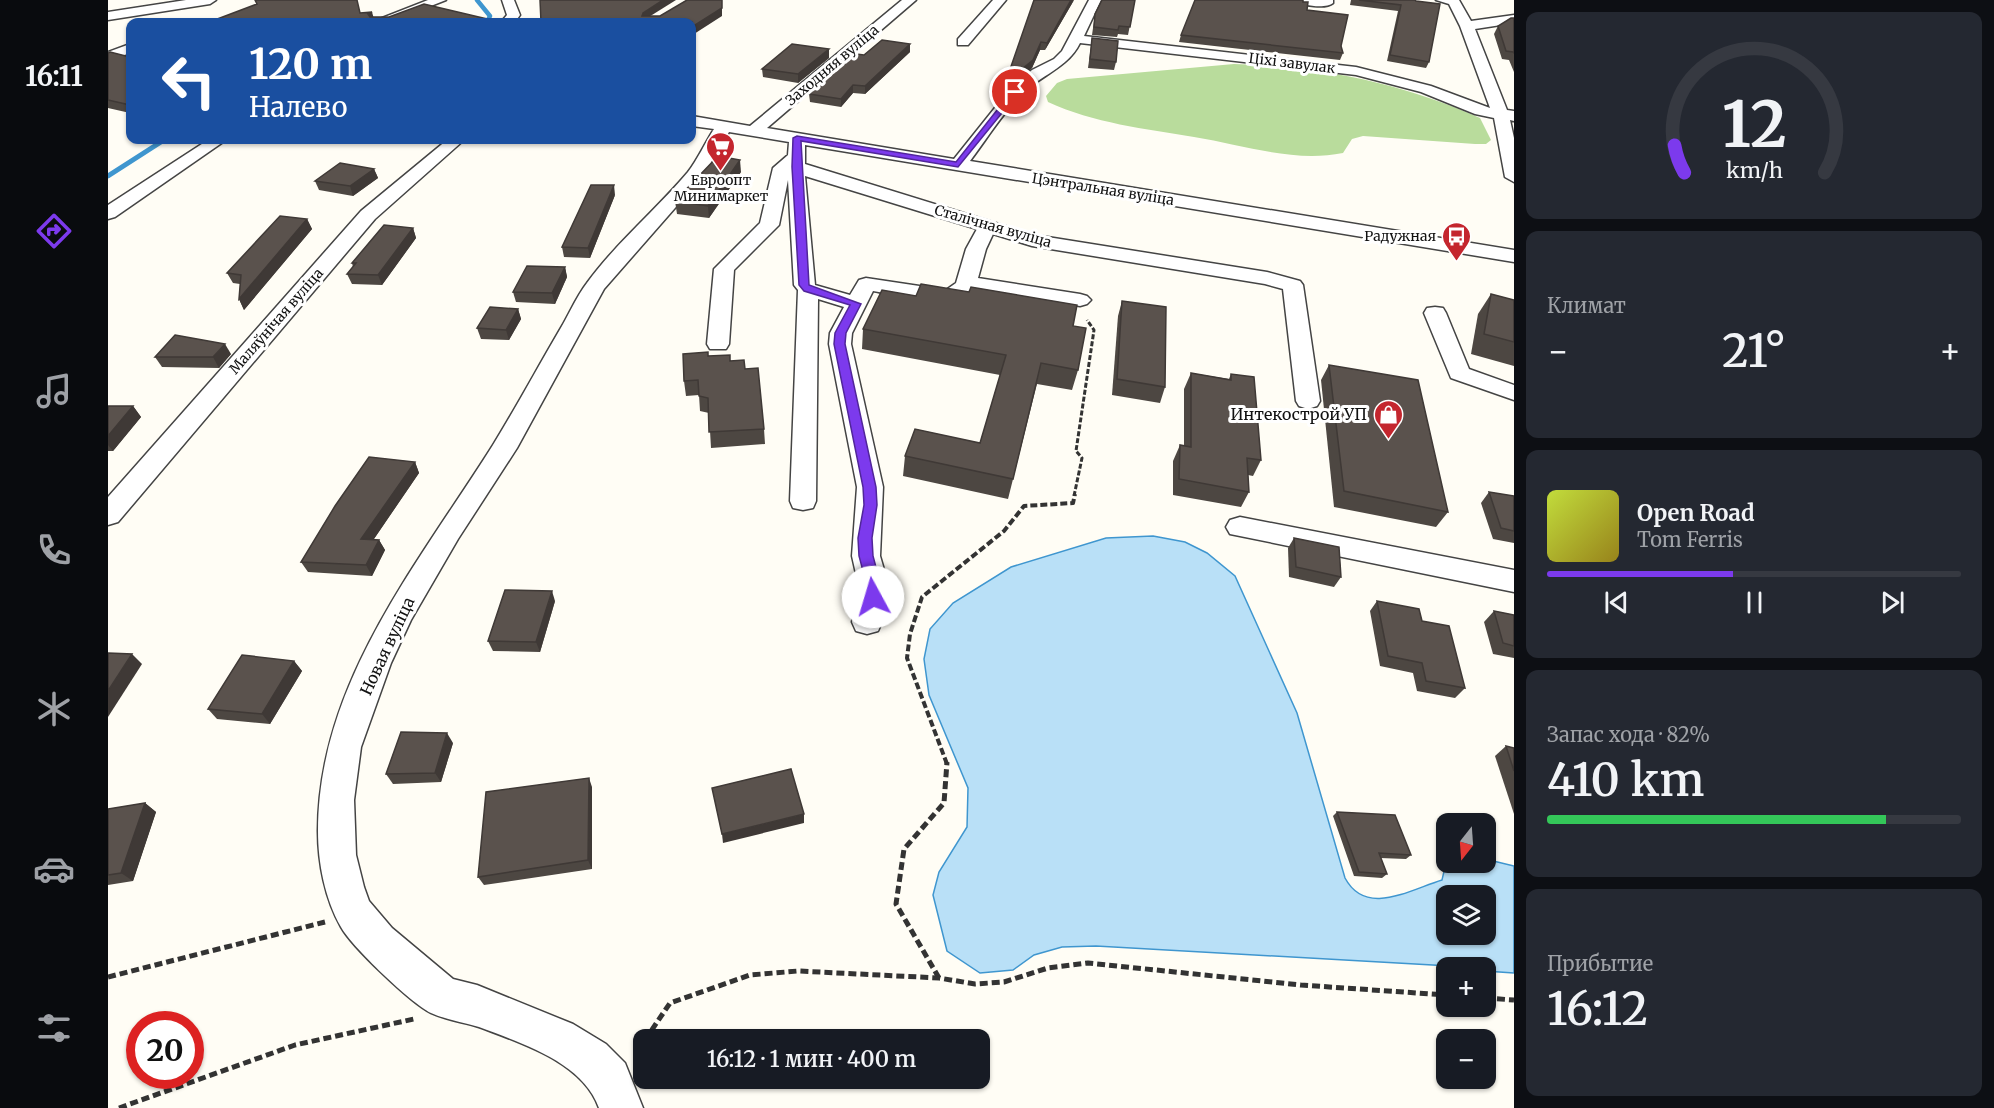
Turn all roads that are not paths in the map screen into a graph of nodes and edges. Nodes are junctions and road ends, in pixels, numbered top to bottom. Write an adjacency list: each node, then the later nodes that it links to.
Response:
1 (210, 0): 10 (street)
2 (440, 0): 11 (street)
3 (508, 0): 12 (street)
4 (910, 0): 23 (street, Заходняя вуліца)
5 (1000, 0): 18 (street)
6 (1095, 0): 17 (street)
7 (1301, 0): 8 (street)
8 (1327, 0)
9 (1442, 0): 15 (street)
10 (108, 16)
11 (390, 18)
12 (511, 18)
13 (1514, 19): 15 (street)
14 (108, 23): 16 (street)
15 (1467, 26): 21 (street)
16 (126, 27)
17 (1077, 39): 21 (street, Ціхі завулак); 27 (street)
18 (963, 42)
19 (126, 50): 20 (street)
20 (108, 57)
21 (1508, 115): 28 (street)
22 (696, 122): 23 (street, Цэнтральная вуліца)
23 (739, 129): 26 (street, Цэнтральная вуліца); 45 (street, Новая вуліца)
24 (212, 144): 29 (street)
25 (451, 144): 41 (street, Маляўнічая вуліца)
26 (796, 154): 27 (street, Цэнтральная вуліца); 30 (street, Сталічная вуліца); 33 (street); 37 (street)
27 (958, 165): 31 (street, Цэнтральная вуліца)
28 (1514, 177)
29 (108, 213)
30 (987, 228): 32 (street); 39 (street, Сталічная вуліца)
31 (1514, 256)
32 (967, 282): 34 (street); 35 (street)
33 (808, 289): 35 (street); 40 (street)
34 (1080, 300)
35 (856, 304): 44 (street)
36 (1435, 313): 38 (street)
37 (718, 345)
38 (1514, 393)
39 (1308, 401)
40 (803, 501)
41 (108, 515)
42 (1240, 527): 43 (street)
43 (1514, 581)
44 (867, 622)
45 (621, 1108)

